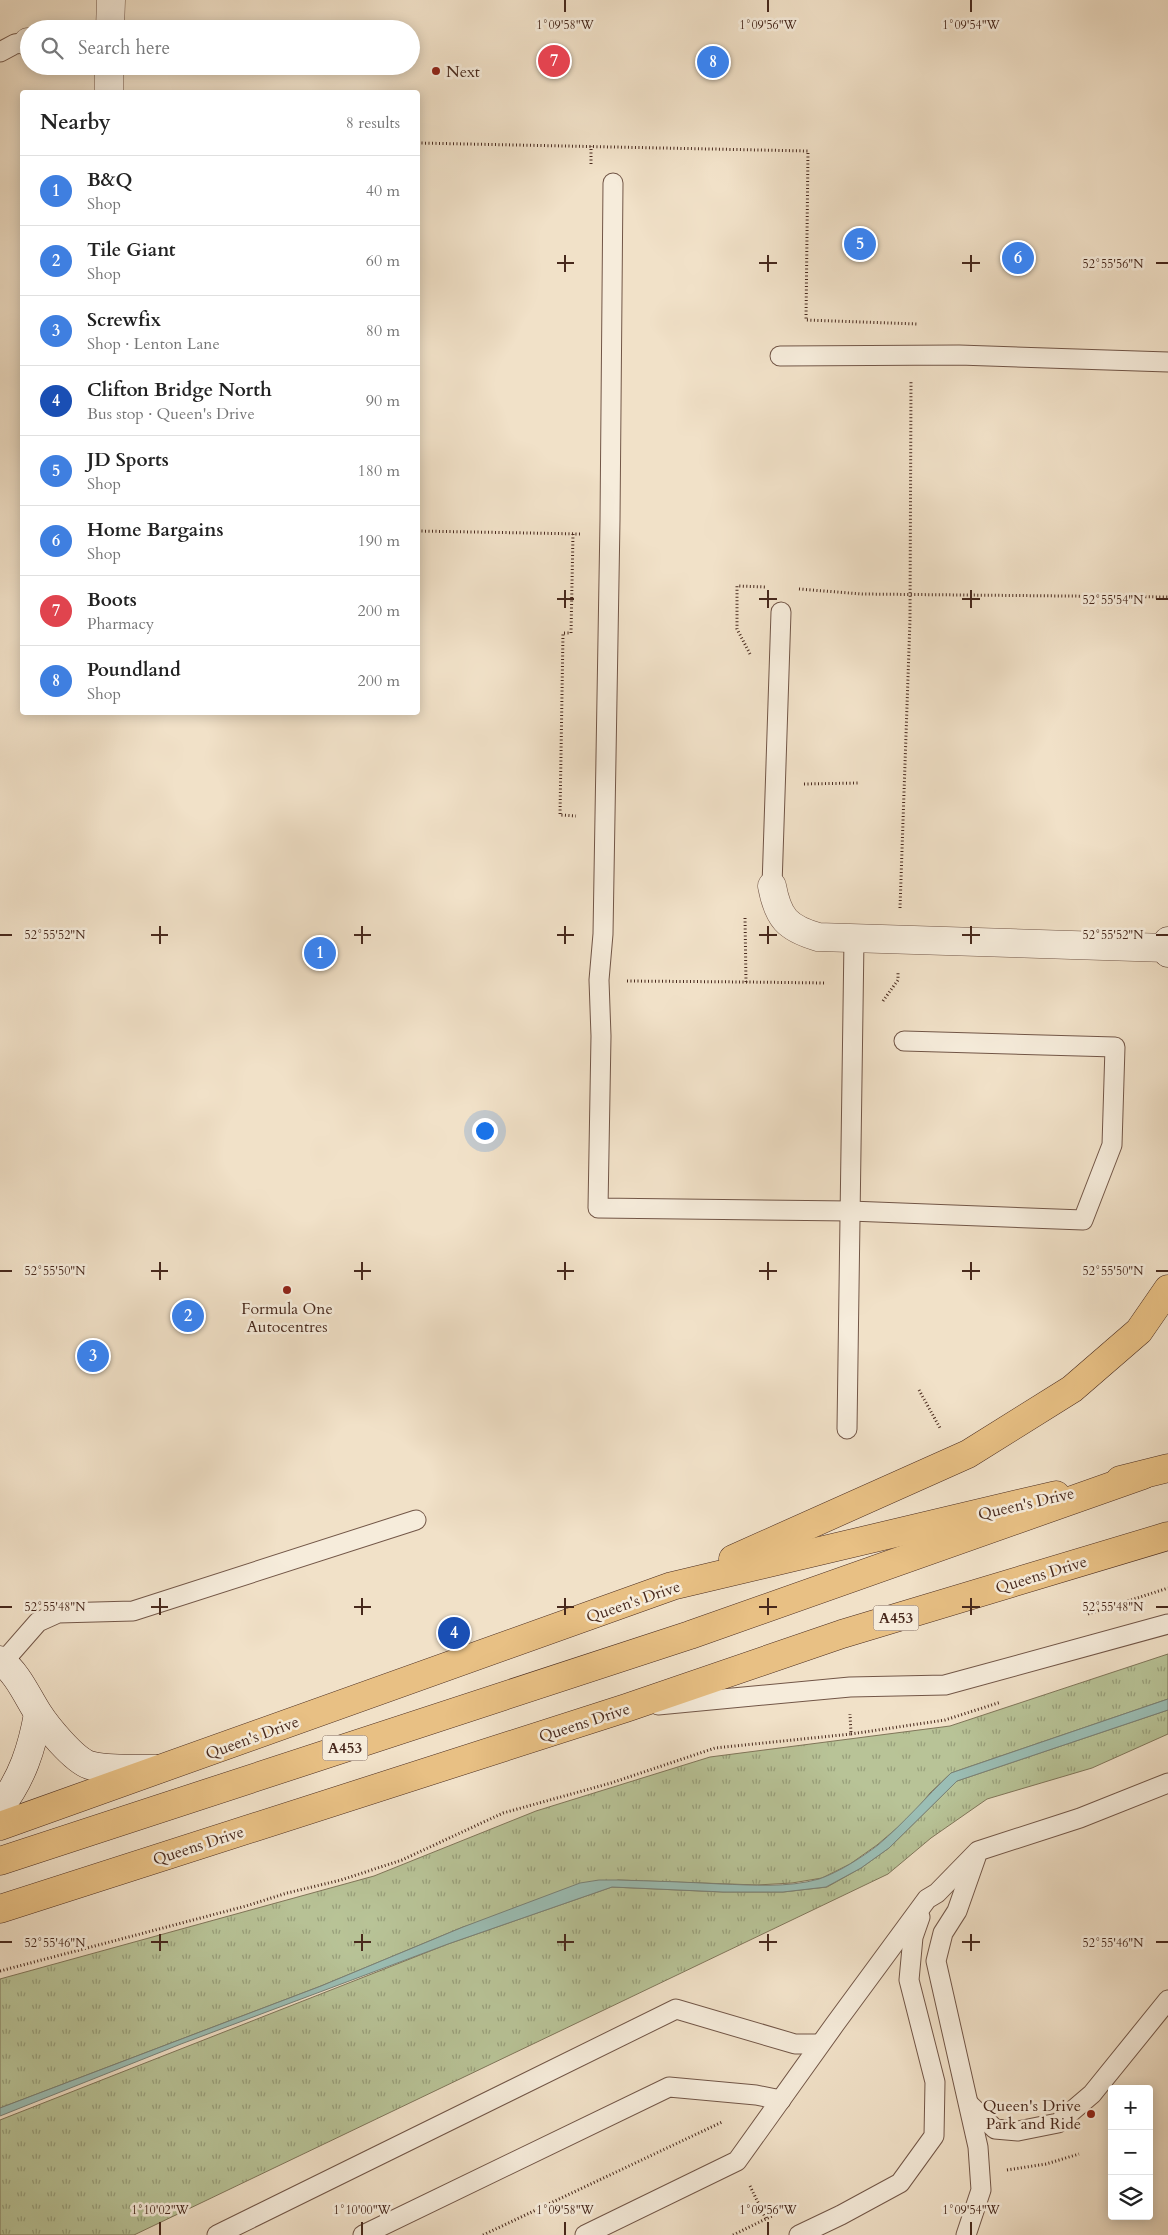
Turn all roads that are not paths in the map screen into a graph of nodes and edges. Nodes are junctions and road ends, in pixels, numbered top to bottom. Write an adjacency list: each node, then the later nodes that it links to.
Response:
1 (111, 0): 2 (street)
2 (110, 20)
3 (20, 43): 4 (lane)
4 (0, 52)
5 (109, 75): 6 (street)
6 (109, 90)
7 (613, 183): 15 (lane)
8 (780, 356): 9 (lane)
9 (1168, 362)
10 (781, 612): 11 (lane)
11 (772, 886): 12 (street)
12 (854, 939): 13 (street); 15 (lane)
13 (1168, 947)
14 (904, 1042): 15 (lane)
15 (850, 1211): 17 (lane)
16 (1168, 1289): 21 (main road)
17 (847, 1430)
18 (1155, 1471): 21 (main road, Queen's Drive / A453); 31 (main road, A453)
19 (416, 1520): 23 (lane)
20 (1168, 1536): 24 (main road, Queens Drive / A453)
21 (672, 1586): 26 (main road, Queen's Drive / A453)
22 (1168, 1624): 24 (lane)
23 (1, 1661): 25 (street)
24 (626, 1708): 33 (main road, Queens Drive / A453)
25 (38, 1714): 26 (street); 28 (street)
26 (162, 1769): 29 (main road, Queen's Drive / A453)
27 (1168, 1783): 30 (lane)
28 (0, 1807)
29 (0, 1826)
30 (978, 1851): 32 (lane); 37 (lane)
31 (0, 1861)
32 (927, 1899): 35 (lane); 41 (lane)
33 (0, 1909)
34 (1168, 2000): 37 (lane)
35 (820, 2044): 36 (lane); 38 (lane)
36 (781, 2100): 39 (lane); 40 (lane)
37 (970, 2105): 42 (lane)
38 (217, 2235)
39 (363, 2235)
40 (585, 2235)
41 (799, 2235)
42 (966, 2235)

